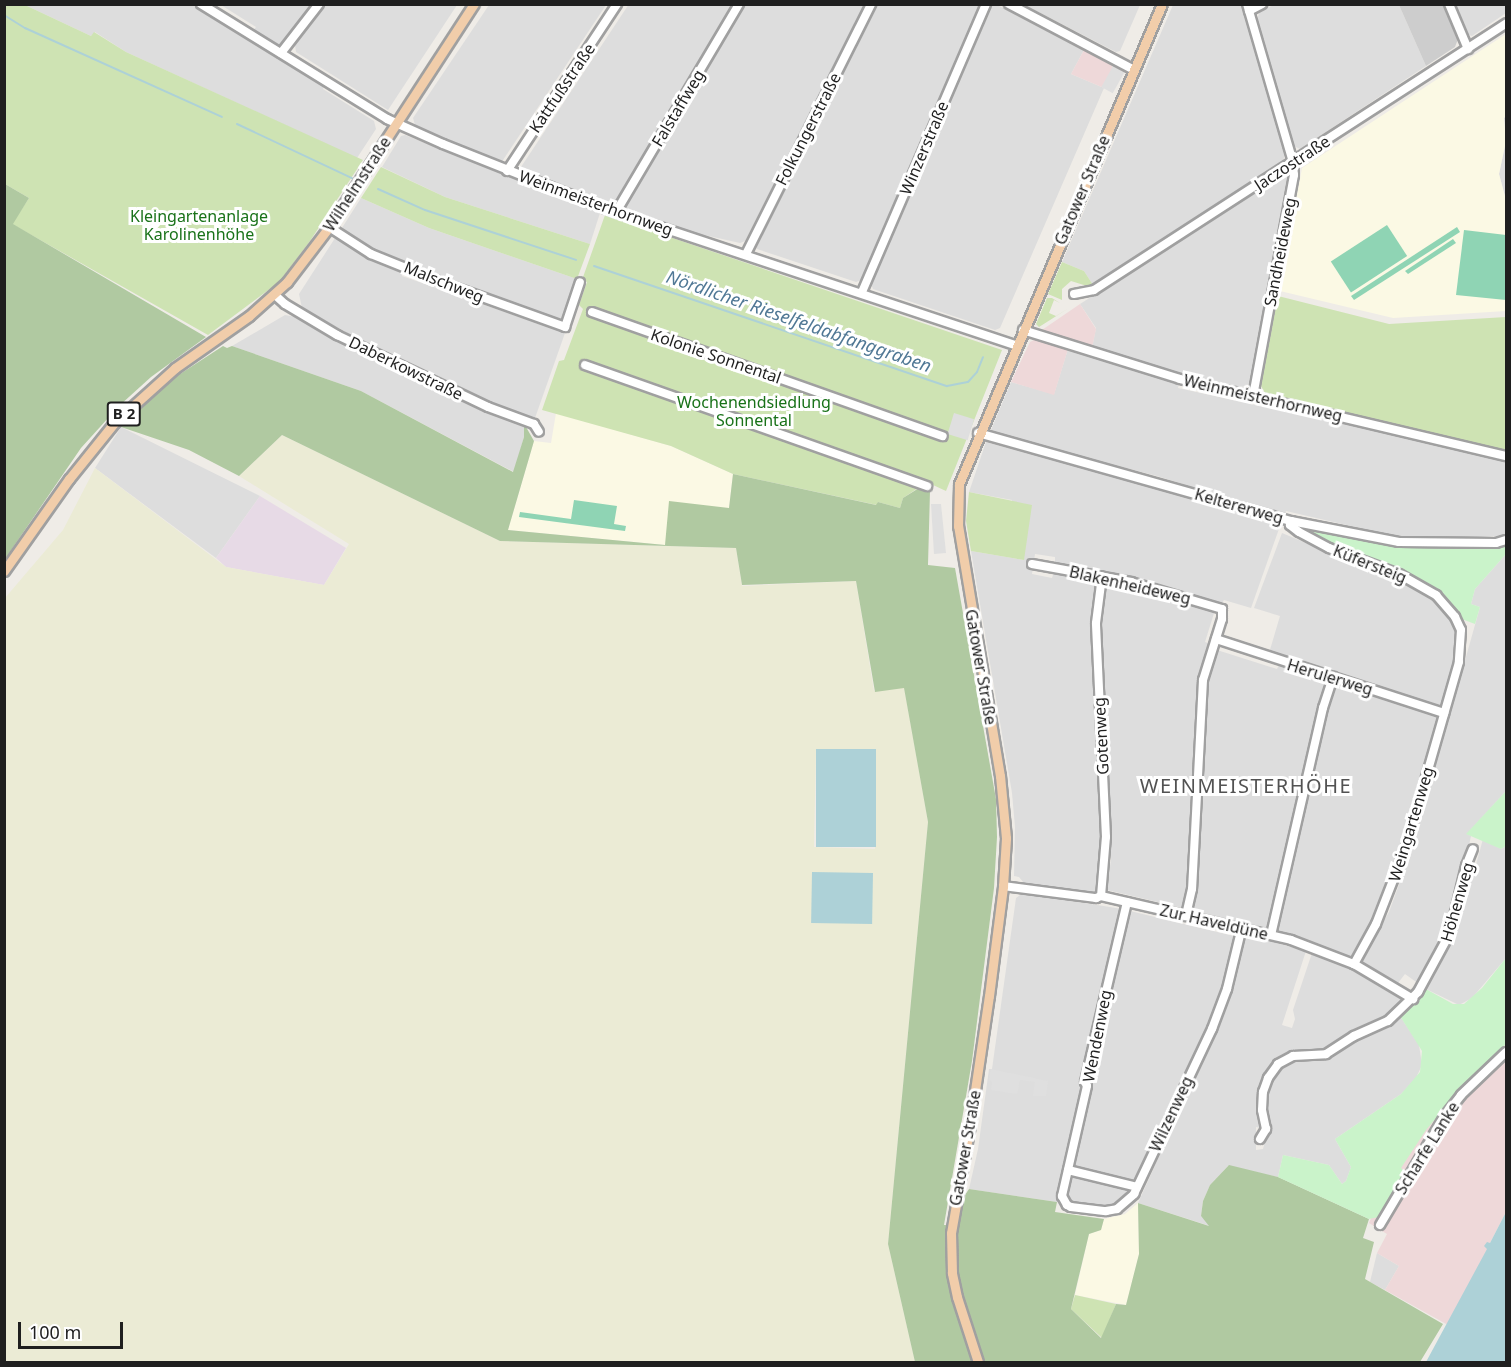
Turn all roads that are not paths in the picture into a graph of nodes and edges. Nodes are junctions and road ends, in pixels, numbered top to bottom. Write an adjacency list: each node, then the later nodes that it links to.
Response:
1 (201, 4): 15 (street, Weinmeisterhornweg)
2 (319, 4): 15 (street)
3 (474, 4): 17 (main road, Wilhelmstraße / B 2)
4 (617, 4): 19 (street, Kattfußstraße)
5 (739, 4): 20 (street, Falstaffweg)
6 (871, 4): 22 (street, Folkungerstraße)
7 (986, 4): 24 (street, Winzerstraße)
8 (1009, 4): 16 (street)
9 (1162, 4): 16 (main road, Gatower Straße)
10 (1262, 4): 12 (street)
11 (1449, 4): 14 (street)
12 (1248, 8): 18 (street, Sandheideweg)
13 (1506, 23): 14 (street, Jaczostraße)
14 (1468, 48): 18 (street, Jaczostraße)
15 (281, 53): 17 (street, Weinmeisterhornweg)
16 (1134, 70): 28 (main road, Gatower Straße)
17 (397, 123): 19 (street, Weinmeisterhornweg); 21 (main road, Wilhelmstraße / B 2)
18 (1293, 162): 25 (street, Jaczostraße); 31 (street, Sandheideweg)
19 (507, 171): 20 (street, Weinmeisterhornweg)
20 (616, 212): 22 (street, Weinmeisterhornweg)
21 (329, 227): 23 (street, Malschweg); 26 (main road, Wilhelmstraße / B 2)
22 (746, 254): 24 (street, Weinmeisterhornweg)
23 (580, 282)
24 (862, 292): 29 (street, Weinmeisterhornweg)
25 (1074, 294)
26 (275, 295): 32 (street, Daberkowstraße); 40 (main road, Wilhelmstraße / B 2)
27 (592, 312): 34 (street, Kolonie Sonnental)
28 (1023, 330): 29 (main road, Gatower Straße); 31 (street, Weinmeisterhornweg)
29 (1016, 345): 33 (main road, Gatower Straße)
30 (585, 365): 36 (street)
31 (1253, 396): 35 (street, Weinmeisterhornweg)
32 (539, 432)
33 (978, 433): 37 (street, Keltererweg); 47 (main road, Gatower Straße)
34 (943, 436)
35 (1506, 456)
36 (927, 486)
37 (1291, 521): 38 (street, Keltererweg); 44 (street, Küfersteig)
38 (1506, 540)
39 (1032, 564): 41 (street, Blakenheideweg)
40 (4, 571)
41 (1102, 576): 42 (street, Blakenheideweg); 48 (street, Gotenweg)
42 (1216, 639): 43 (street, Herulerweg); 50 (street)
43 (1333, 677): 45 (street, Herulerweg); 52 (street)
44 (1454, 678): 45 (street, Weingartenweg)
45 (1444, 712): 53 (street, Weingartenweg)
46 (1473, 849): 54 (street, Höhenweg)
47 (1003, 886): 48 (street, Zur Haveldüne); 60 (main road, Gatower Straße)
48 (1101, 896): 49 (street, Zur Haveldüne)
49 (1127, 902): 50 (street, Zur Haveldüne); 57 (street, Wendenweg)
50 (1185, 916): 51 (street, Zur Haveldüne)
51 (1242, 927): 52 (street, Zur Haveldüne); 58 (street, Wilzenweg)
52 (1271, 935): 53 (street, Zur Haveldüne)
53 (1353, 964): 54 (street, Zur Haveldüne)
54 (1413, 999): 56 (street, Höhenweg)
55 (1506, 1052): 59 (street, Scharfe Lanke)
56 (1260, 1139)
57 (1068, 1170): 58 (street); 58 (street, Wilzenweg)
58 (1137, 1187)
59 (1380, 1225)
60 (978, 1362)

